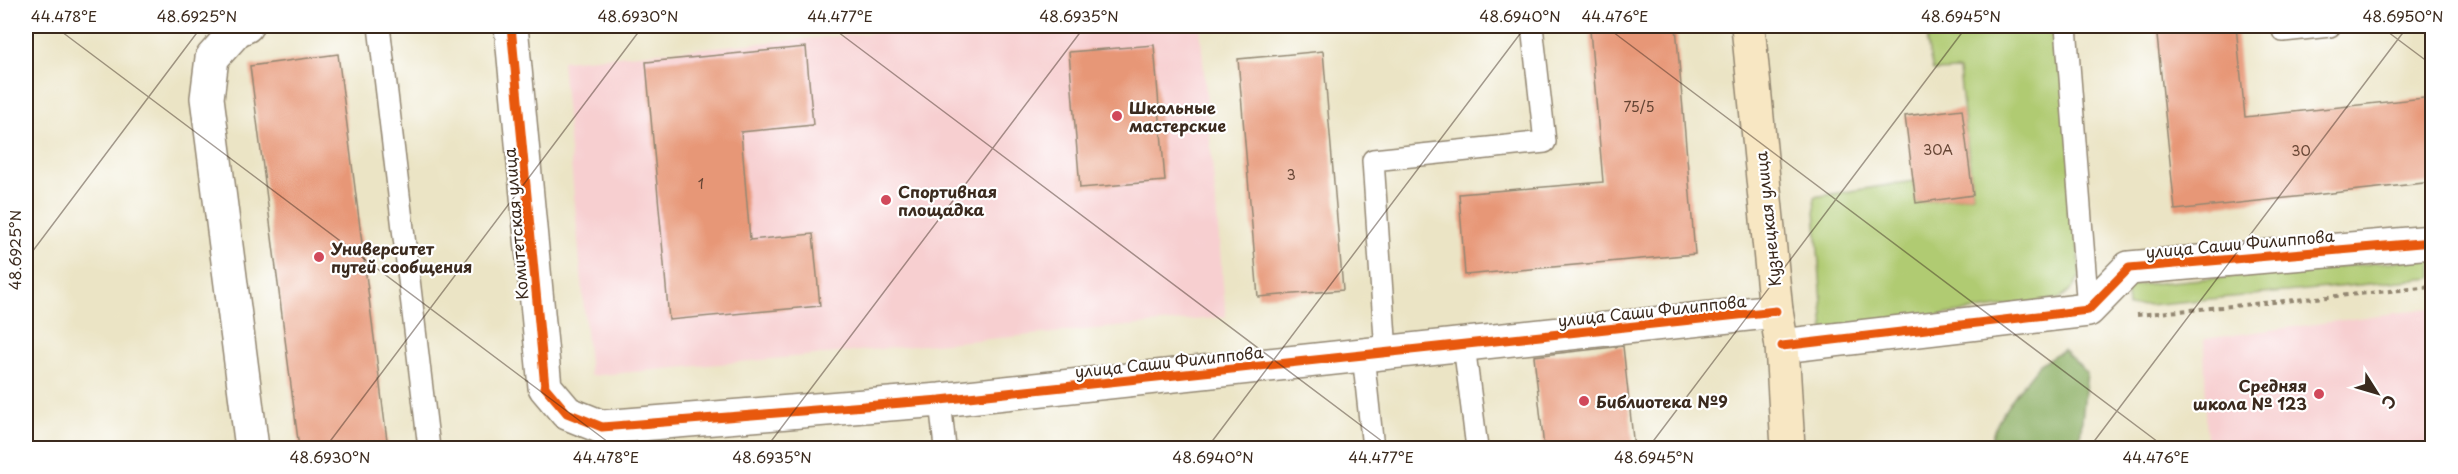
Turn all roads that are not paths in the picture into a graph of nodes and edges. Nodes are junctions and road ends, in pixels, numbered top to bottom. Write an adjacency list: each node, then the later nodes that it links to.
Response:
1 (246, 26): 17 (street)
2 (379, 26): 18 (lane)
3 (511, 26): 16 (street, Комитетская улица)
4 (1532, 26): 14 (lane)
5 (1748, 26): 11 (street, Кузнецкая улица)
6 (2066, 26): 10 (lane)
7 (2283, 26): 8 (lane)
8 (2330, 26)
9 (2433, 242): 10 (street, улица Саши Филиппова)
10 (2088, 310): 13 (street)
11 (1776, 311): 12 (street, улица Саши Филиппова); 13 (street, Кузнецкая улица)
12 (1464, 345): 14 (street, улица Саши Филиппова); 21 (lane)
13 (1782, 346): 22 (street, Кузнецкая улица)
14 (1374, 354): 15 (street, улица Саши Филиппова); 20 (lane)
15 (940, 400): 16 (street, улица Саши Филиппова); 19 (lane)
16 (567, 413)
17 (252, 448)
18 (429, 448)
19 (945, 448)
20 (1372, 448)
21 (1477, 448)
22 (1788, 448)

